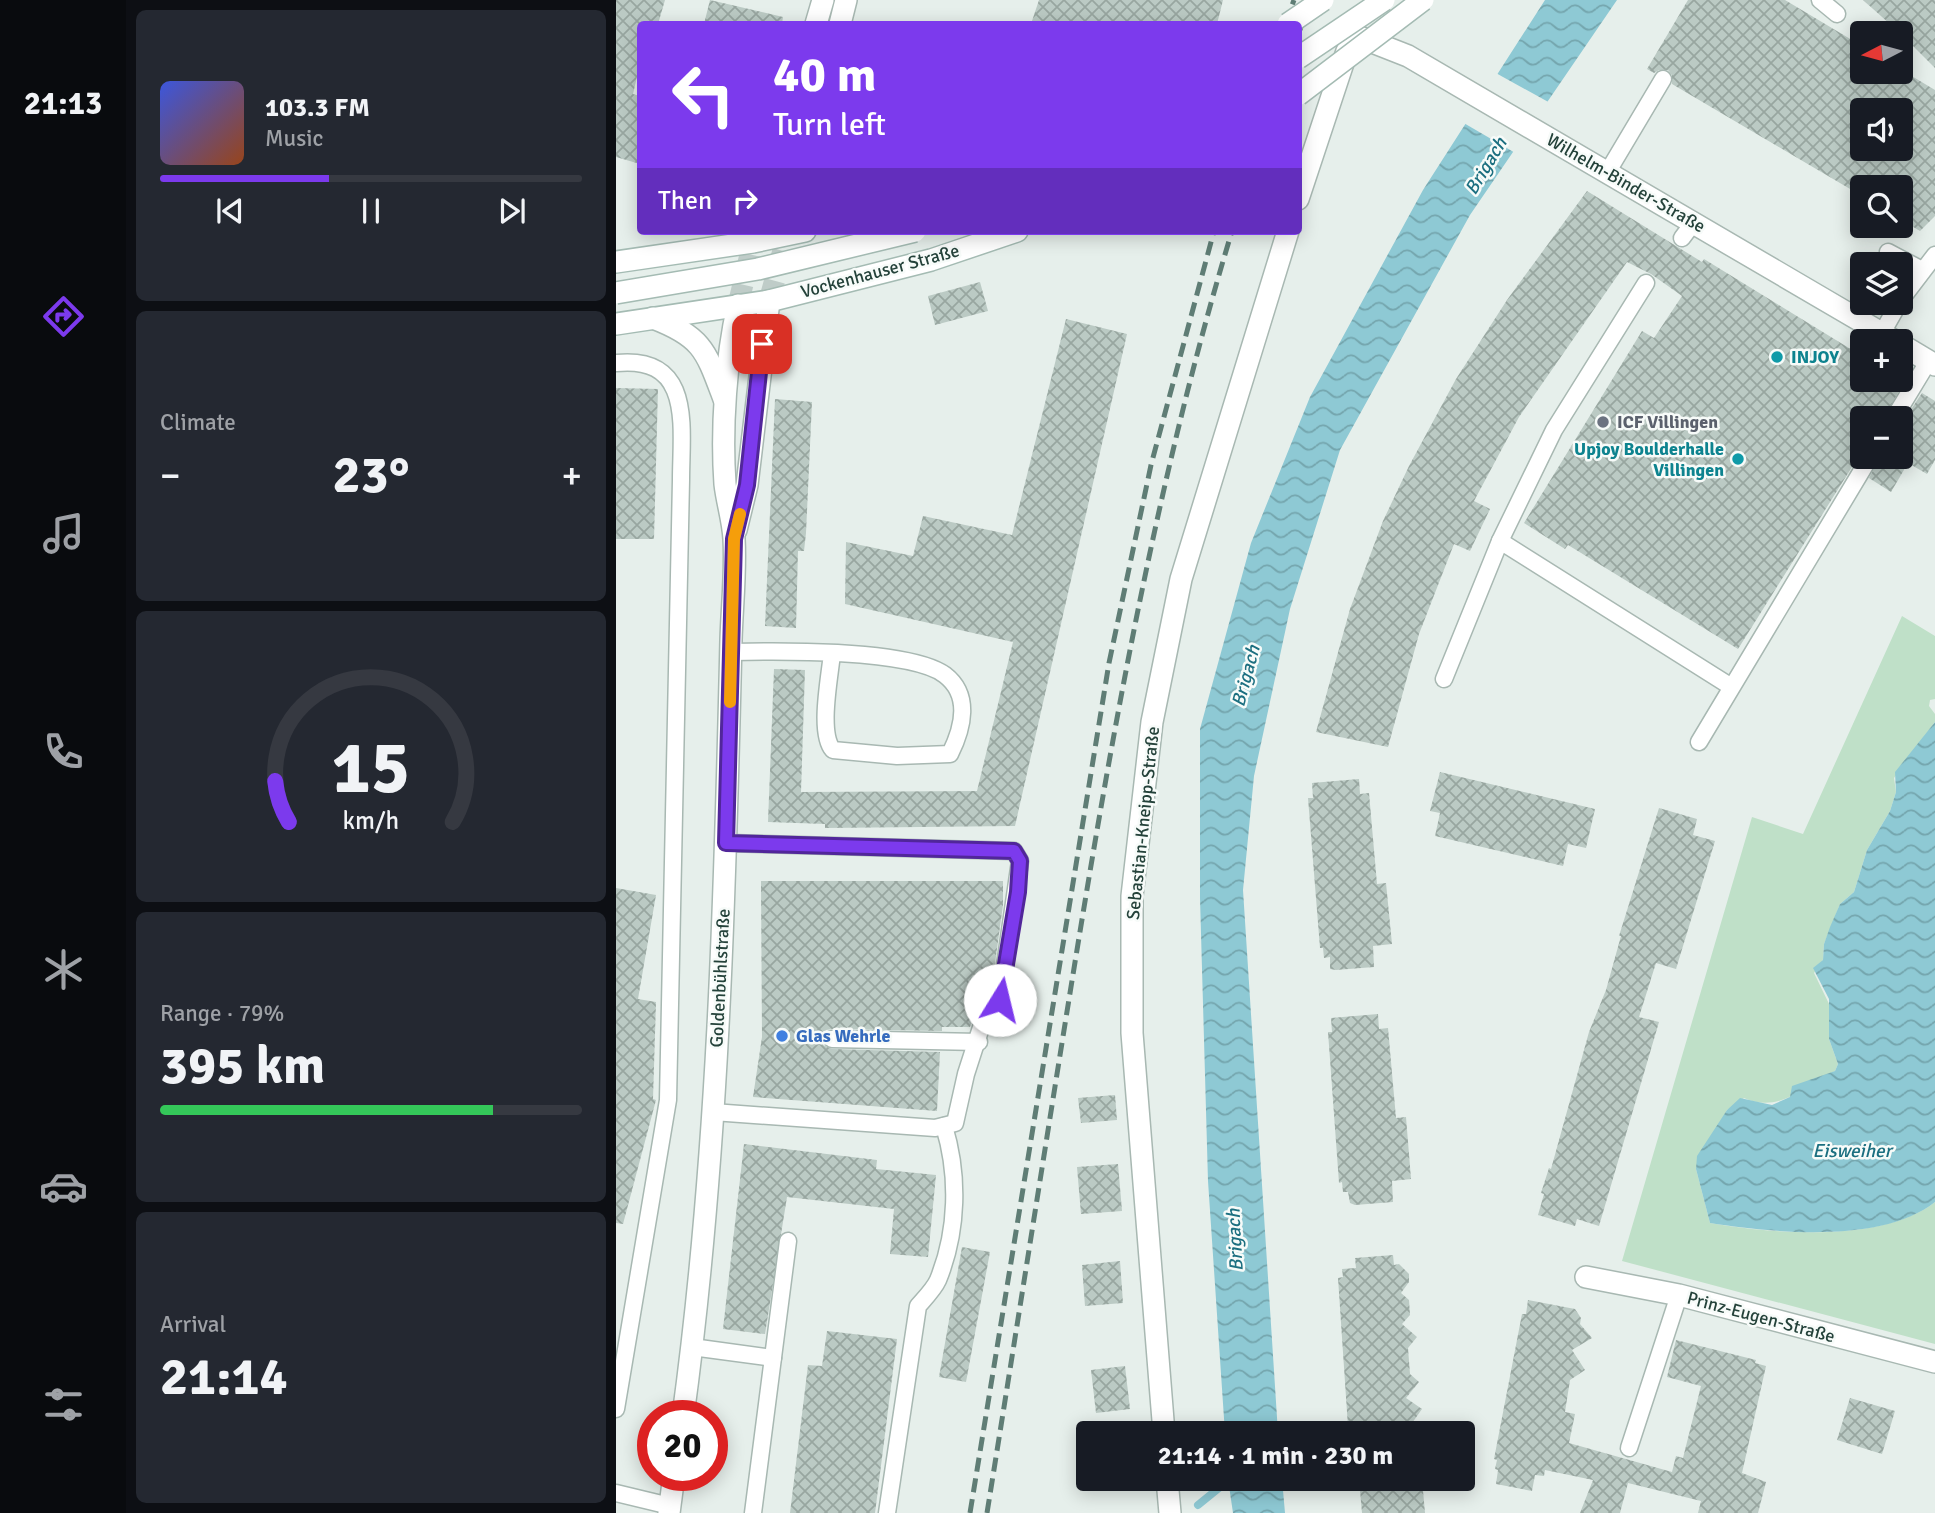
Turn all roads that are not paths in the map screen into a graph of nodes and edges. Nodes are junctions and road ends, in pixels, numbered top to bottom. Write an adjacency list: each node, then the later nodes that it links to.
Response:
1 (823, 0): 9 (street)
2 (846, 0): 10 (street)
3 (1323, 0): 11 (street, bridge)
4 (1367, 0): 12 (street)
5 (1384, 0): 13 (street, bridge)
6 (1423, 0): 15 (street, bridge)
7 (1820, 0): 8 (lane)
8 (1837, 14)
9 (817, 21)
10 (841, 21)
11 (1292, 21)
12 (1352, 34): 16 (street, Wilhelm-Binder-Straße); 17 (street)
13 (1302, 55)
14 (1663, 79): 16 (lane)
15 (1302, 92)
16 (1607, 173): 34 (street, Wilhelm-Binder-Straße)
17 (1302, 187)
18 (774, 235): 22 (street)
19 (898, 235): 29 (street, Vockenhauser Straße, bridge)
20 (1005, 235): 30 (street, Vockenhauser Straße)
21 (1287, 235): 62 (street, Sebastian-Kneipp-Straße)
22 (754, 237): 24 (street)
23 (1935, 254): 26 (lane)
24 (616, 262)
25 (1913, 265): 26 (lane)
26 (1922, 270): 28 (lane)
27 (1646, 283): 42 (lane)
28 (1913, 283)
29 (616, 293)
30 (769, 301): 31 (street, Vockenhauser Straße); 41 (street, Goldenbühlstraße)
31 (738, 305): 32 (street, Vockenhauser Straße); 38 (street, Goldenbühlstraße)
32 (653, 318): 33 (street, Vockenhauser Straße); 38 (street)
33 (616, 324)
34 (1874, 329)
35 (1913, 352): 37 (street)
36 (616, 363): 56 (lane)
37 (1932, 364): 39 (lane)
38 (726, 404): 41 (street, Goldenbühlstraße)
39 (1902, 406)
40 (1863, 469): 46 (lane)
41 (734, 539): 43 (street, Goldenbühlstraße)
42 (1500, 541): 45 (lane); 46 (lane)
43 (731, 652): 44 (lane); 48 (street, Goldenbühlstraße)
44 (832, 653): 44 (lane)
45 (1444, 679)
46 (1730, 686): 47 (lane)
47 (1699, 742)
48 (726, 843): 50 (lane); 51 (street, Goldenbühlstraße)
49 (832, 1040): 50 (lane)
50 (979, 1042): 52 (lane)
51 (713, 1112): 52 (lane); 57 (street, Goldenbühlstraße)
52 (944, 1126): 69 (lane)
53 (788, 1241): 58 (lane)
54 (1586, 1277): 55 (street, Prinz-Eugen-Straße)
55 (1679, 1295): 59 (street, Prinz-Eugen-Straße); 63 (lane)
56 (622, 1333): 61 (lane)
57 (692, 1347): 58 (lane); 60 (street, Goldenbühlstraße)
58 (773, 1358): 68 (lane)
59 (1935, 1362)
60 (684, 1400)
61 (616, 1409)
62 (1163, 1421)
63 (1629, 1448)
64 (672, 1491): 67 (street)
65 (1168, 1491): 70 (street)
66 (616, 1493): 67 (lane)
67 (669, 1510)
68 (753, 1513)
69 (887, 1513)
70 (1170, 1513)

